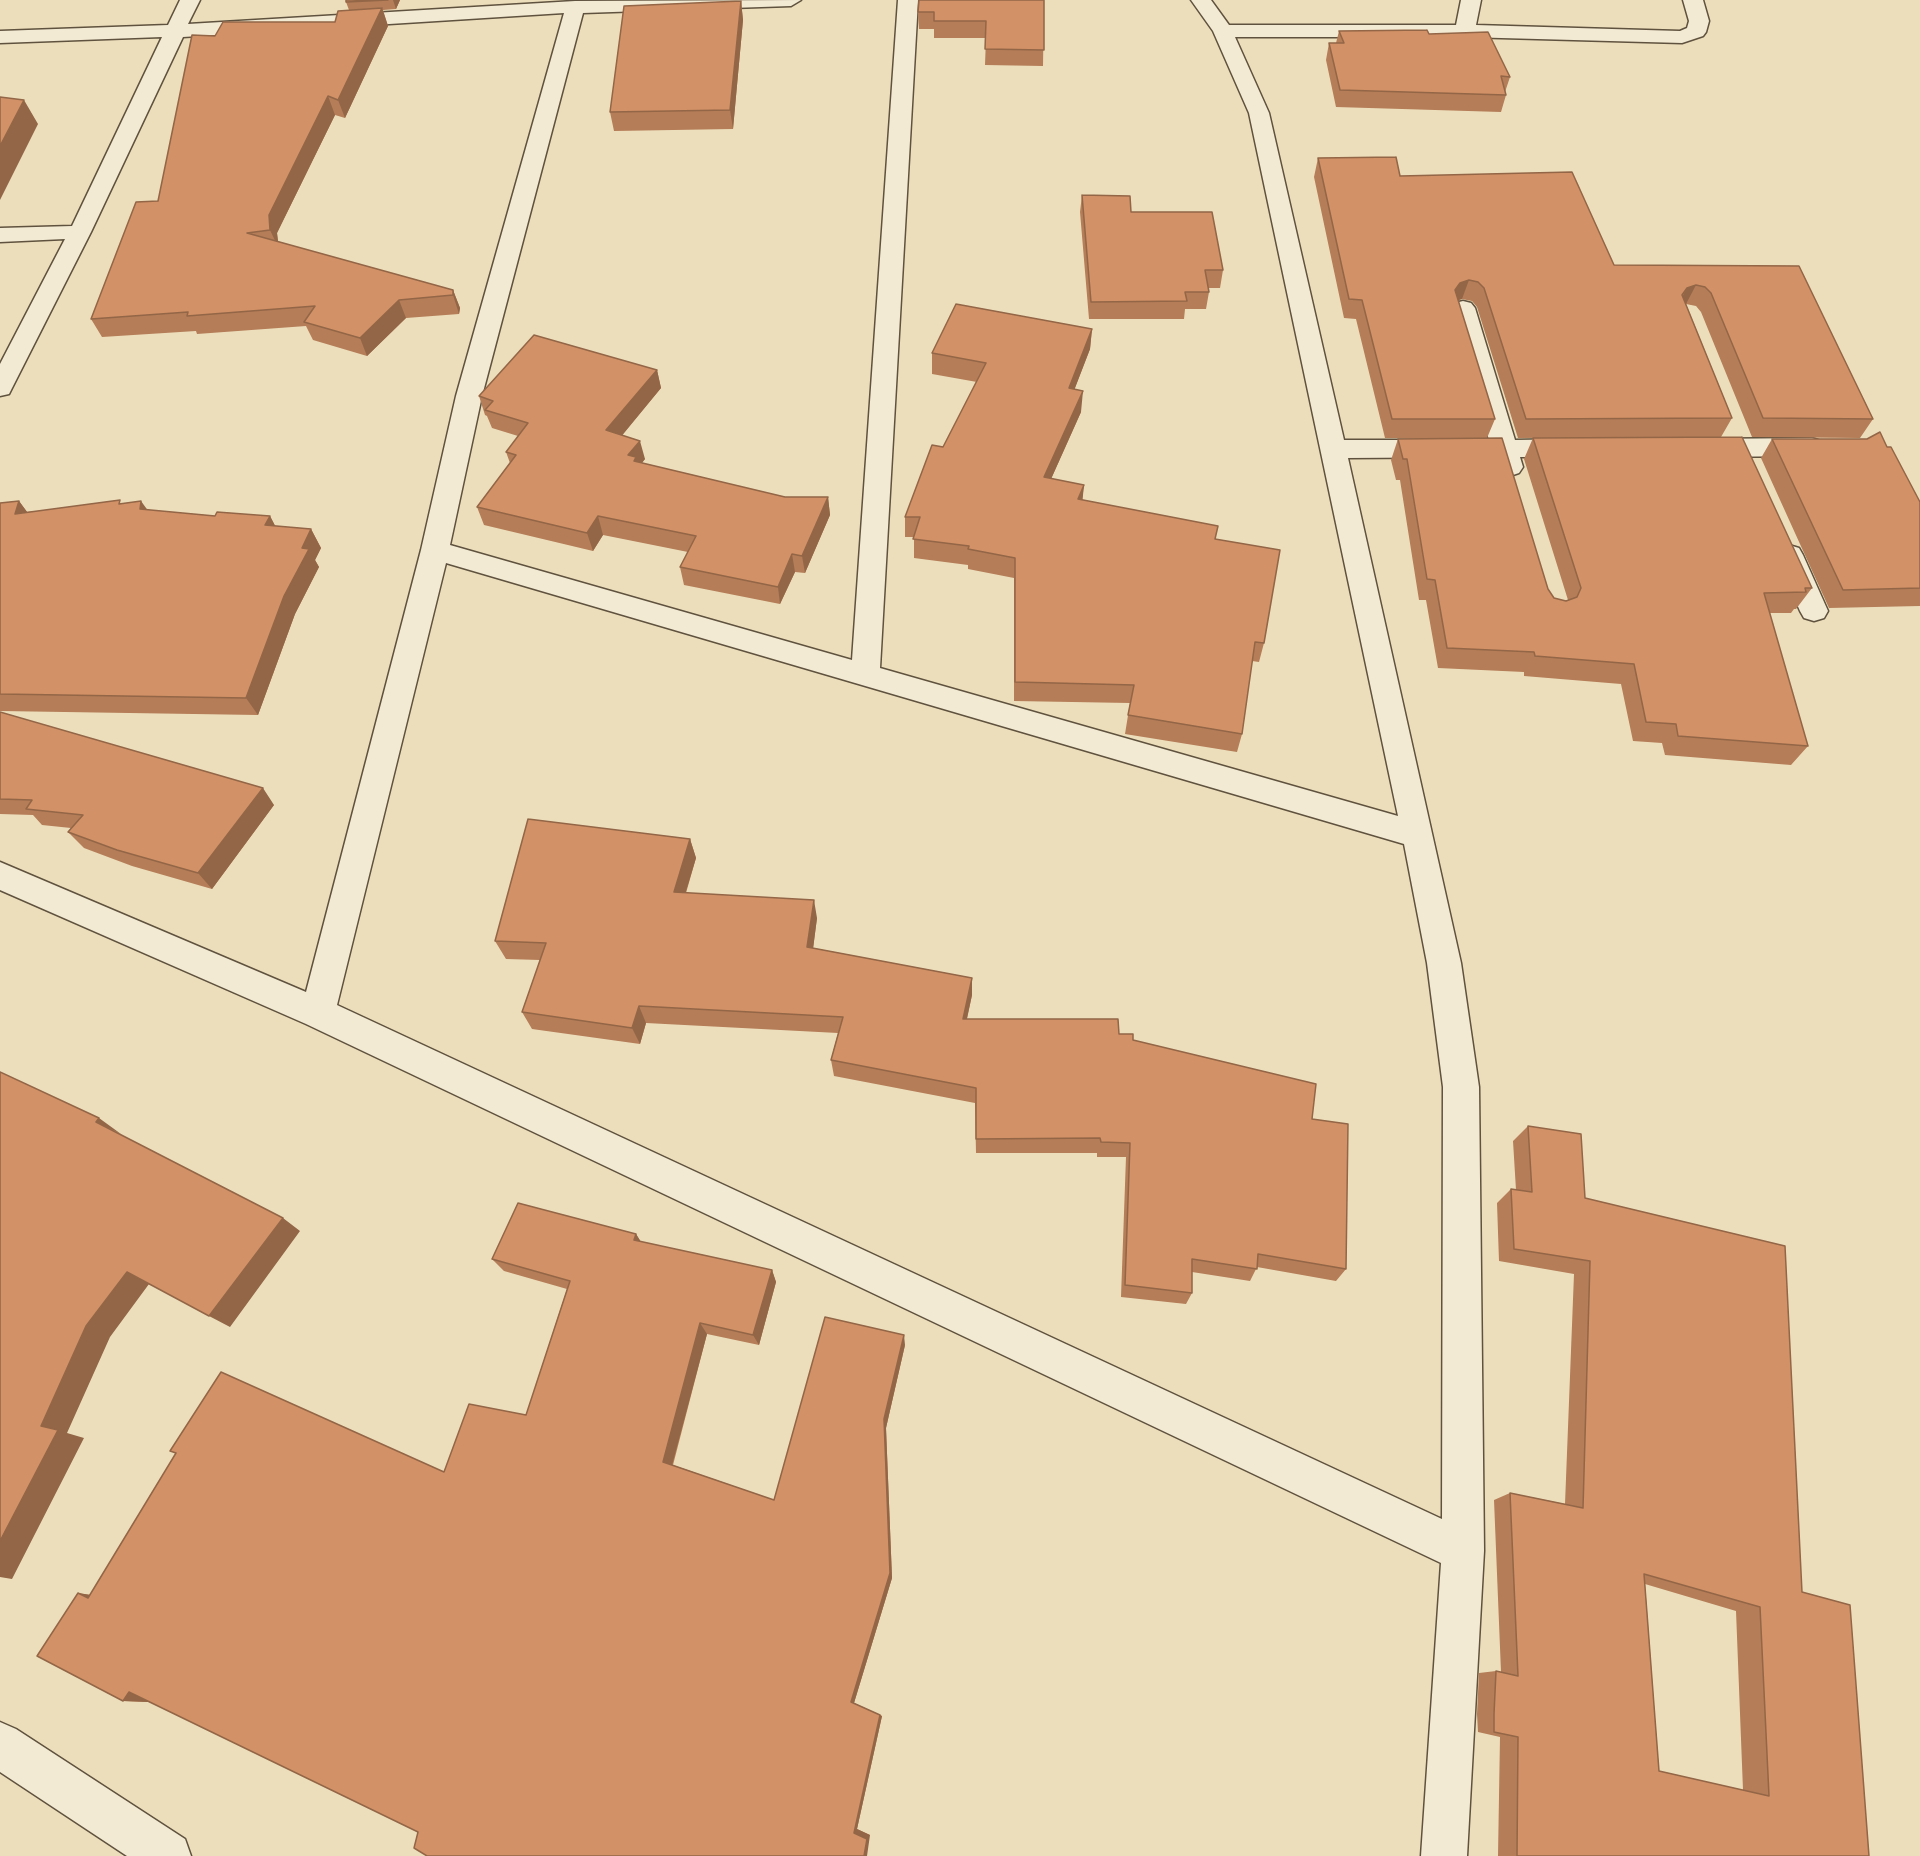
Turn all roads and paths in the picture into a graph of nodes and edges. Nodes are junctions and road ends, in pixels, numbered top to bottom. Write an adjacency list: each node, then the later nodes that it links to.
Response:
1 (190, 0): 8 (street)
2 (791, 0): 7 (street)
3 (908, 0): 25 (street)
4 (1200, 0): 9 (street)
5 (1471, 0): 10 (street)
6 (1693, 0): 10 (street)
7 (575, 7): 8 (street); 23 (street)
8 (177, 31): 11 (street); 12 (street)
9 (1223, 31): 10 (street); 19 (street)
10 (1465, 32)
11 (0, 37)
12 (80, 232): 13 (street); 15 (street)
13 (0, 235)
14 (1462, 308): 20 (street)
15 (0, 388)
16 (1831, 447): 18 (street)
17 (1599, 448): 20 (street)
18 (1681, 448)
19 (1331, 449): 20 (street); 26 (street)
20 (1505, 449): 21 (street)
21 (1519, 494)
22 (1780, 535): 24 (street)
23 (435, 550): 25 (street); 28 (street)
24 (1814, 612)
25 (865, 676): 26 (street)
26 (1418, 835): 29 (street)
27 (0, 875): 28 (street)
28 (318, 1013): 29 (street)
29 (1463, 1551): 32 (street)
30 (0, 1745): 31 (street)
31 (168, 1856)
32 (1444, 1856)

